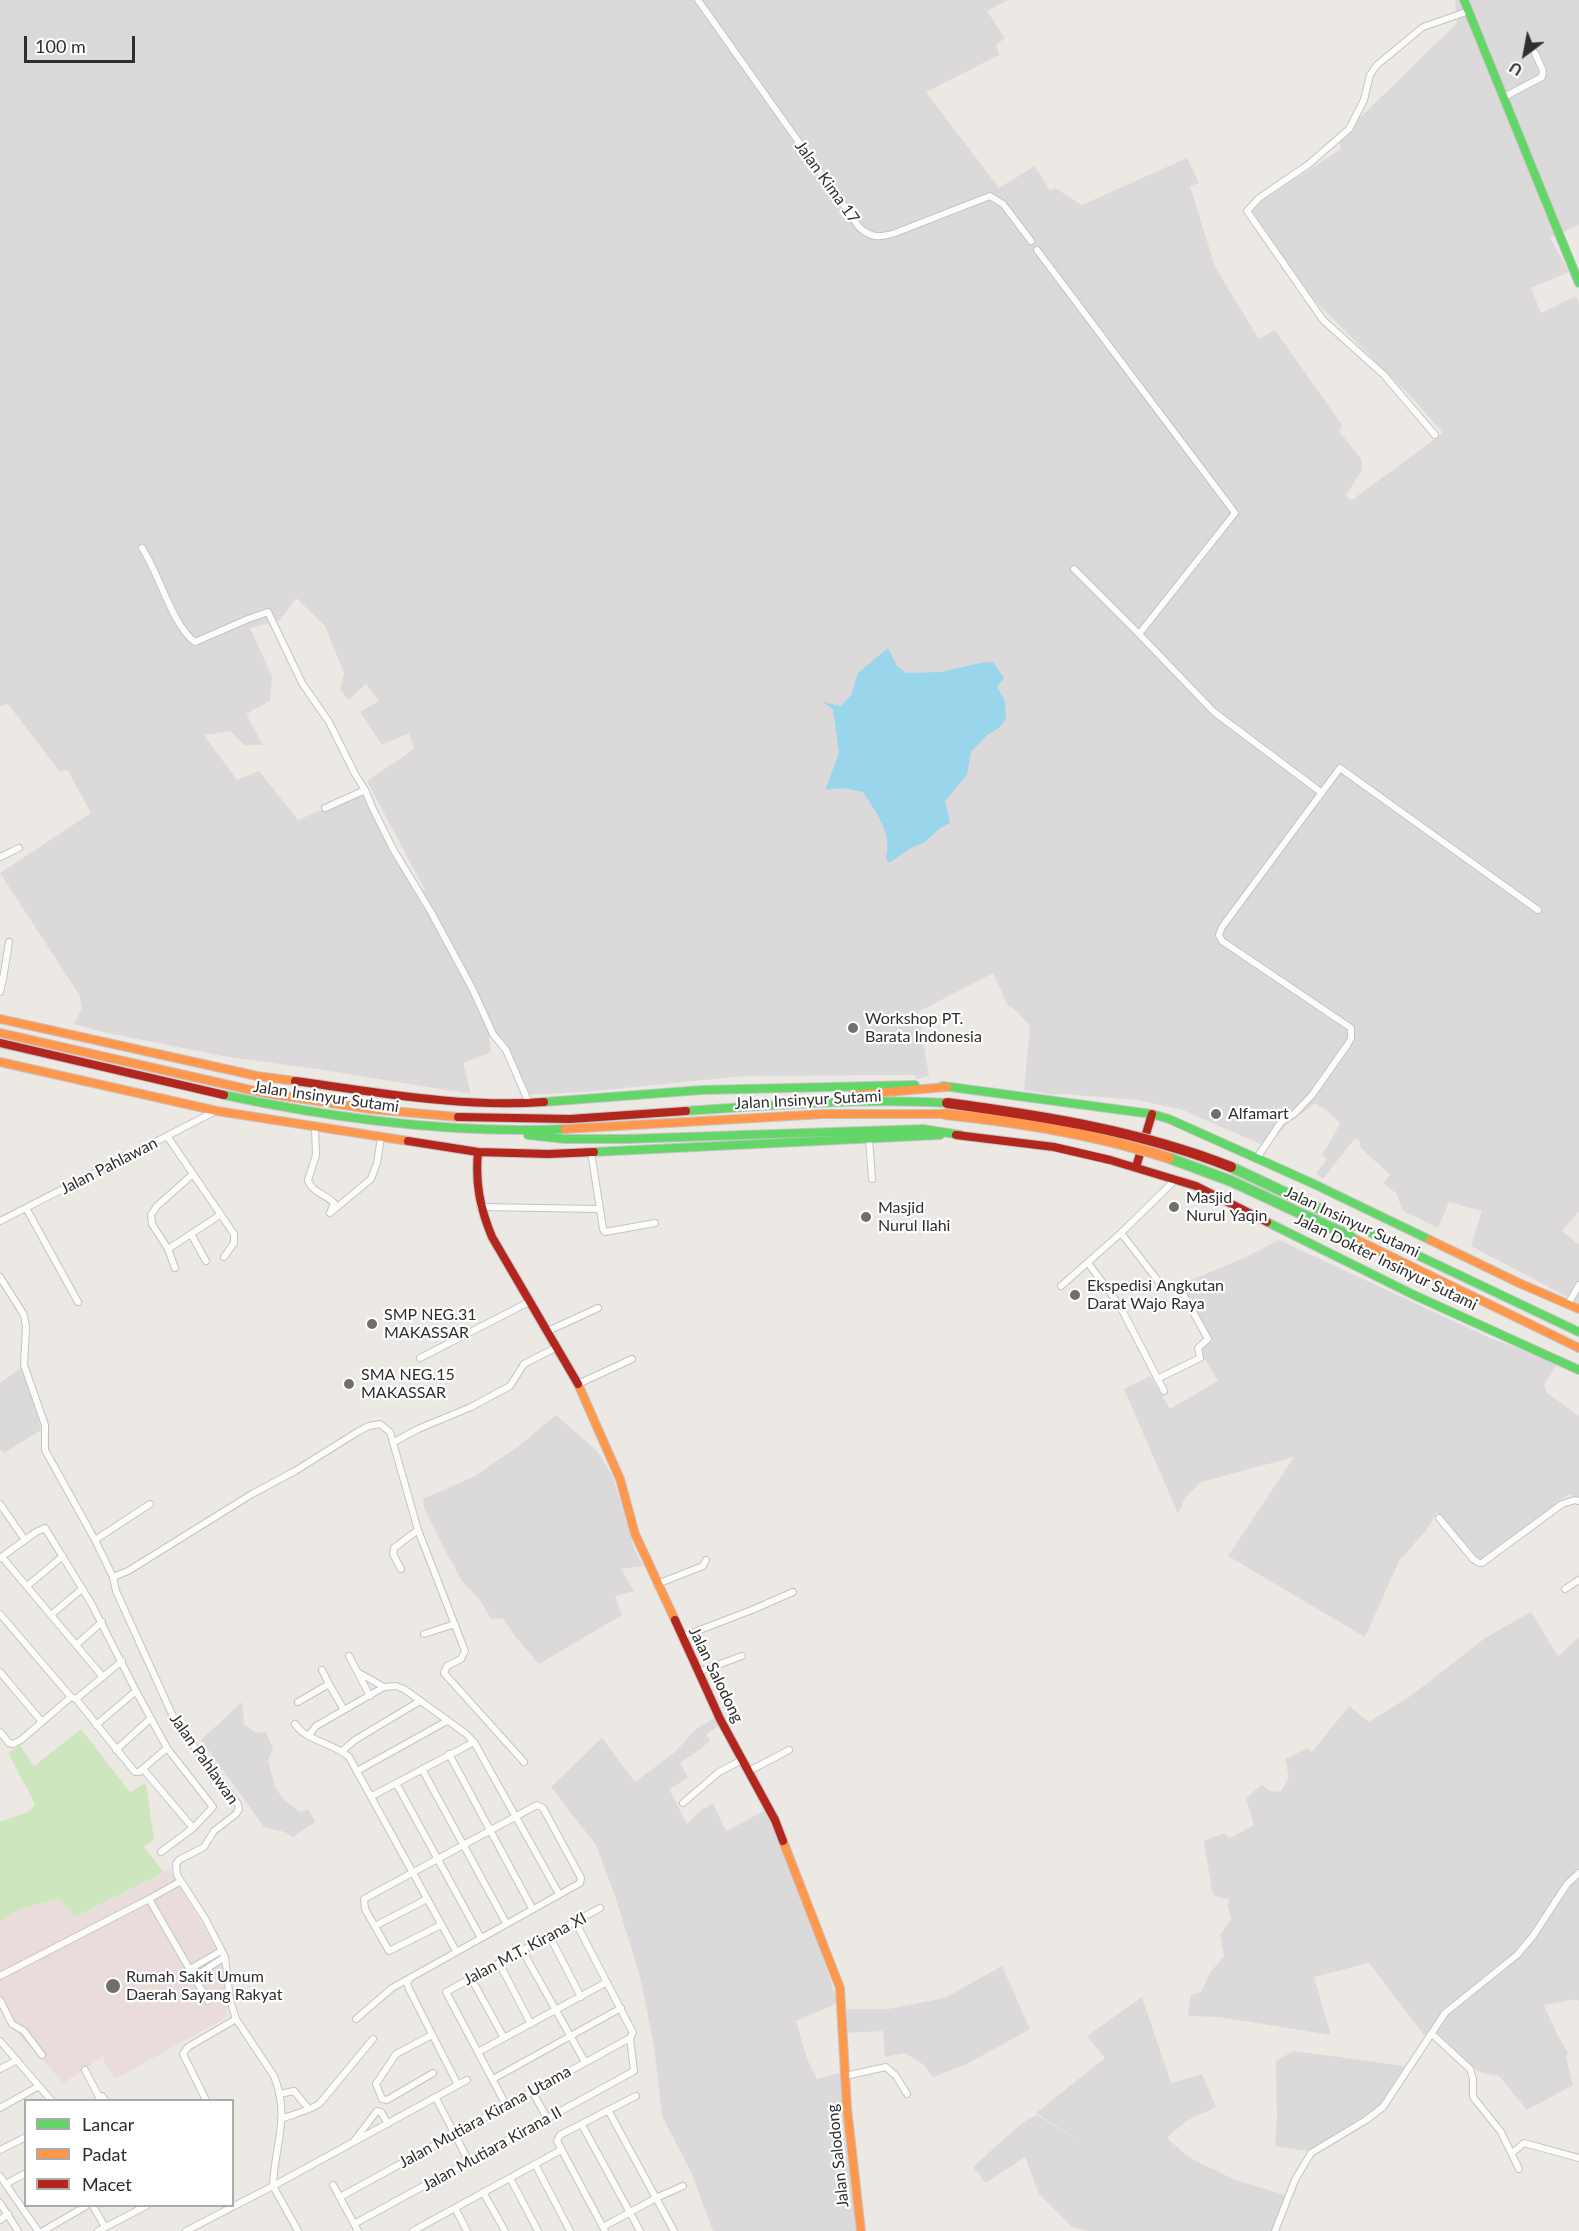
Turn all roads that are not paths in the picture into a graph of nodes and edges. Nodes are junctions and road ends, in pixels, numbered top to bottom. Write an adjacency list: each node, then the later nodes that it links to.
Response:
1 (698, 0): 6 (street, Jalan Kima 17)
2 (1464, 0): 3 (main road)
3 (1468, 11): 5 (main road); 9 (street)
4 (1535, 53): 5 (street)
5 (1504, 98): 8 (main road)
6 (1031, 241)
7 (1037, 250): 12 (street)
8 (1579, 283)
9 (1435, 435)
10 (142, 548): 13 (street)
11 (1074, 569): 12 (street)
12 (1139, 634): 14 (street)
13 (365, 790): 15 (street); 27 (street)
14 (1322, 793): 18 (street); 40 (street)
15 (325, 808)
16 (19, 848): 17 (street)
17 (0, 857)
18 (1538, 910)
19 (9, 942): 20 (street)
20 (1, 979): 21 (street)
21 (0, 992)
22 (0, 1019): 27 (main road)
23 (0, 1033): 28 (main road, Jalan Insinyur Sutami)
24 (0, 1043): 33 (main road, Jalan Insinyur Sutami)
25 (0, 1062): 30 (main road)
26 (947, 1087): 27 (main road); 28 (main road); 31 (main road)
27 (529, 1103)
28 (762, 1105): 29 (main road, Jalan Insinyur Sutami)
29 (946, 1108): 33 (main road, Jalan Insinyur Sutami); 69 (main road, Jalan Insinyur Sutami, bridge); 71 (main road, Jalan Insinyur Sutami, bridge)
30 (217, 1111): 32 (main road); 35 (street, Jalan Pahlawan)
31 (1152, 1114): 40 (main road); 41 (main road)
32 (315, 1127): 36 (main road); 36 (street)
33 (490, 1130): 34 (main road)
34 (961, 1135): 37 (main road); 41 (main road, Jalan Dokter Insinyur Sutami)
35 (167, 1136): 42 (street); 46 (street, Jalan Pahlawan)
36 (381, 1137): 38 (main road)
37 (869, 1139): 39 (main road); 43 (street)
38 (478, 1152): 39 (main road); 45 (main road, Jalan Salodong)
39 (591, 1152): 47 (street)
40 (1257, 1158): 65 (main road)
41 (1136, 1167): 44 (main road, Jalan Dokter Insinyur Sutami)
42 (193, 1174): 48 (street); 53 (street)
43 (872, 1179)
44 (1176, 1179): 51 (street); 74 (main road, Jalan Dokter Insinyur Sutami)
45 (480, 1207): 47 (street); 64 (main road, Jalan Salodong)
46 (26, 1208): 49 (street, Jalan Pahlawan); 63 (street)
47 (600, 1209): 50 (street)
48 (220, 1215): 52 (street); 54 (street)
49 (0, 1221)
50 (655, 1223)
51 (1121, 1233): 56 (street); 59 (street)
52 (191, 1234): 53 (street); 55 (street)
53 (168, 1249): 57 (street)
54 (224, 1257)
55 (206, 1260)
56 (1088, 1263): 61 (street); 75 (street)
57 (176, 1268)
58 (0, 1277): 85 (street, Jalan Pahlawan)
59 (1159, 1282)
60 (1579, 1285): 65 (street)
61 (1061, 1286)
62 (1182, 1292): 75 (street)
63 (78, 1302)
64 (529, 1302): 68 (main road, Jalan Salodong); 72 (street)
65 (1568, 1304): 67 (main road)
66 (598, 1308): 68 (street)
67 (1579, 1309)
68 (548, 1332): 70 (main road, Jalan Salodong)
69 (1579, 1332)
70 (556, 1347): 76 (main road, Jalan Salodong); 78 (street)
71 (1579, 1348)
72 (420, 1358)
73 (632, 1359): 76 (street)
74 (1579, 1370)
75 (1157, 1379): 77 (street)
76 (578, 1384): 92 (main road, Jalan Salodong)
77 (1164, 1391)
78 (394, 1442): 83 (street); 90 (street)
79 (1579, 1501): 82 (street)
80 (0, 1504): 84 (street)
81 (150, 1504): 85 (street)
82 (1439, 1518)
83 (418, 1530): 89 (street); 100 (street)
84 (25, 1540): 86 (street); 87 (street)
85 (95, 1540): 90 (street, Jalan Pahlawan)
86 (63, 1556): 93 (street); 94 (street)
87 (1, 1557): 93 (street)
88 (706, 1560): 92 (street)
89 (401, 1569)
90 (113, 1577): 150 (street, Jalan Pahlawan)
91 (1579, 1580): 95 (street)
92 (657, 1584): 102 (main road, Jalan Salodong)
93 (27, 1586): 98 (street)
94 (82, 1589): 98 (street); 99 (street)
95 (1565, 1589)
96 (793, 1592): 102 (street)
97 (0, 1614): 116 (street)
98 (51, 1615): 103 (street)
99 (102, 1622): 103 (street); 106 (street)
100 (455, 1624): 101 (street); 134 (street)
101 (424, 1634)
102 (681, 1637): 109 (main road, Jalan Salodong)
103 (76, 1645): 111 (street)
104 (349, 1656): 110 (street)
105 (742, 1656): 109 (street)
106 (122, 1661): 111 (street); 114 (street)
107 (322, 1670): 112 (street)
108 (0, 1672): 122 (street)
109 (698, 1672): 133 (main road, Jalan Salodong)
110 (358, 1673): 113 (street); 115 (street)
111 (103, 1677): 116 (street)
112 (327, 1685): 118 (street); 119 (street)
113 (384, 1687): 115 (street); 117 (street)
114 (136, 1691): 120 (street); 124 (street)
115 (370, 1696): 119 (street)
116 (74, 1698): 122 (street); 124 (street)
117 (420, 1701): 121 (street); 131 (street)
118 (298, 1702)
119 (344, 1710): 126 (street)
120 (150, 1719): 128 (street); 129 (street)
121 (447, 1721): 127 (street); 137 (street)
122 (42, 1722): 125 (street)
123 (295, 1724): 126 (street)
124 (96, 1725): 129 (street)
125 (0, 1731)
126 (309, 1735): 131 (street)
127 (474, 1742): 132 (street); 142 (street)
128 (167, 1748): 135 (street); 143 (street)
129 (116, 1750): 135 (street)
130 (789, 1750): 138 (street)
131 (342, 1751): 137 (street)
132 (449, 1754): 136 (street); 144 (street)
133 (742, 1760): 138 (main road, Jalan Salodong); 141 (street)
134 (524, 1762)
135 (143, 1769): 143 (street)
136 (422, 1769): 139 (street); 145 (street)
137 (357, 1771): 140 (street)
138 (749, 1771): 194 (main road, Jalan Salodong)
139 (396, 1783): 140 (street); 147 (street)
140 (372, 1796): 148 (street)
141 (683, 1803)
142 (516, 1817): 144 (street); 151 (street); 151 (street)
143 (193, 1828): 146 (street)
144 (490, 1832): 145 (street); 154 (street)
145 (464, 1846): 147 (street); 157 (street)
146 (161, 1852)
147 (438, 1859): 148 (street); 161 (street)
148 (413, 1872): 153 (street); 159 (street)
149 (1579, 1873): 180 (street)
150 (181, 1881): 152 (street); 164 (street)
151 (559, 1894): 154 (street)
152 (149, 1899): 166 (street); 167 (street)
153 (427, 1899): 158 (street); 159 (street)
154 (532, 1908): 157 (street)
155 (600, 1908): 156 (street, Jalan M.T. Kirana XI)
156 (575, 1921): 160 (street, Jalan M.T. Kirana XI); 171 (street)
157 (506, 1923): 161 (street)
158 (441, 1925): 159 (street); 163 (street)
159 (375, 1926)
160 (549, 1935): 162 (street, Jalan M.T. Kirana XI); 172 (street)
161 (481, 1938): 163 (street)
162 (522, 1950): 165 (street, Jalan M.T. Kirana XI); 176 (street)
163 (456, 1951): 169 (street)
164 (223, 1954): 166 (street); 168 (street); 177 (street)
165 (499, 1963): 170 (street, Jalan M.T. Kirana XI); 179 (street)
166 (190, 1969): 168 (street)
167 (0, 1976)
168 (195, 1976): 174 (street)
169 (410, 1977): 178 (street); 181 (street)
170 (471, 1978): 183 (street); 187 (street, Jalan M.T. Kirana XI)
171 (607, 1982): 172 (street); 175 (street)
172 (581, 1997): 176 (street)
173 (0, 2000): 188 (street)
174 (208, 2001)
175 (621, 2008): 182 (street); 184 (street)
176 (555, 2011): 179 (street); 182 (street)
177 (236, 2019): 200 (street); 206 (street)
178 (356, 2019)
179 (531, 2024): 183 (street)
180 (1432, 2034): 220 (street); 264 (street)
181 (432, 2035): 193 (street); 197 (street)
182 (571, 2035): 190 (street); 195 (street)
183 (504, 2038): 187 (street)
184 (630, 2038): 190 (street, Jalan Mutiara Kirana Utama); 211 (street, Jalan Mutiara Kirana II)
185 (373, 2039): 209 (street)
186 (0, 2041): 189 (street)
187 (478, 2052): 195 (street)
188 (42, 2055)
189 (17, 2060): 191 (street); 198 (street)
190 (585, 2062): 199 (street, Jalan Mutiara Kirana Utama)
191 (0, 2069)
192 (85, 2070): 205 (street)
193 (433, 2073)
194 (845, 2076): 201 (street); 263 (main road, Jalan Salodong)
195 (493, 2079): 207 (street)
196 (467, 2080): 197 (street)
197 (458, 2085): 203 (street)
198 (39, 2086): 204 (street); 208 (street)
199 (532, 2091): 207 (street, Jalan Mutiara Kirana Utama); 211 (street)
200 (279, 2094): 209 (street); 212 (street)
201 (908, 2094)
202 (636, 2096): 210 (street)
203 (436, 2098): 213 (street); 215 (street)
204 (50, 2099)
205 (102, 2099)
206 (206, 2099)
207 (506, 2105): 215 (street, Jalan Mutiara Kirana Utama)
208 (0, 2108)
209 (308, 2108): 212 (street)
210 (608, 2110): 214 (street); 234 (street)
211 (547, 2118): 222 (street, Jalan Mutiara Kirana II)
212 (281, 2119): 231 (street)
213 (388, 2124): 217 (street); 217 (street)
214 (582, 2125): 219 (street); 244 (street)
215 (455, 2134): 222 (street); 233 (street, Jalan Mutiara Kirana Utama)
216 (24, 2138): 218 (street)
217 (352, 2143): 231 (street)
218 (0, 2150)
219 (561, 2150): 223 (street); 250 (street)
220 (1512, 2153): 221 (street); 224 (street)
221 (1579, 2158)
222 (469, 2162): 247 (street, Jalan Mutiara Kirana II)
223 (535, 2164): 227 (street); 260 (street)
224 (1519, 2169)
225 (24, 2174): 228 (street)
226 (0, 2176): 228 (street)
227 (510, 2178): 232 (street); 259 (street)
228 (6, 2184): 236 (street)
229 (333, 2185): 233 (street)
230 (683, 2186): 234 (street)
231 (273, 2187): 242 (street); 255 (street)
232 (483, 2192): 243 (street); 258 (street)
233 (340, 2197): 247 (street)
234 (656, 2198): 244 (street); 262 (street)
235 (0, 2203): 245 (street)
236 (24, 2205)
237 (26, 2207): 252 (street)
238 (83, 2207): 253 (street)
239 (94, 2207): 249 (street)
240 (142, 2207): 249 (street)
241 (233, 2207): 254 (street)
242 (234, 2207)
243 (454, 2208): 248 (street); 257 (street)
244 (630, 2212): 250 (street); 261 (street)
245 (8, 2214): 246 (street); 251 (street)
246 (0, 2220)
247 (356, 2228)
248 (425, 2228): 256 (street)
249 (101, 2229)
250 (604, 2229)
251 (18, 2231)
252 (38, 2231)
253 (43, 2231)
254 (186, 2231)
255 (298, 2231)
256 (413, 2231)
257 (467, 2231)
258 (505, 2231)
259 (538, 2231)
260 (570, 2231)
261 (640, 2231)
262 (674, 2231)
263 (861, 2231)
264 (1275, 2231)

